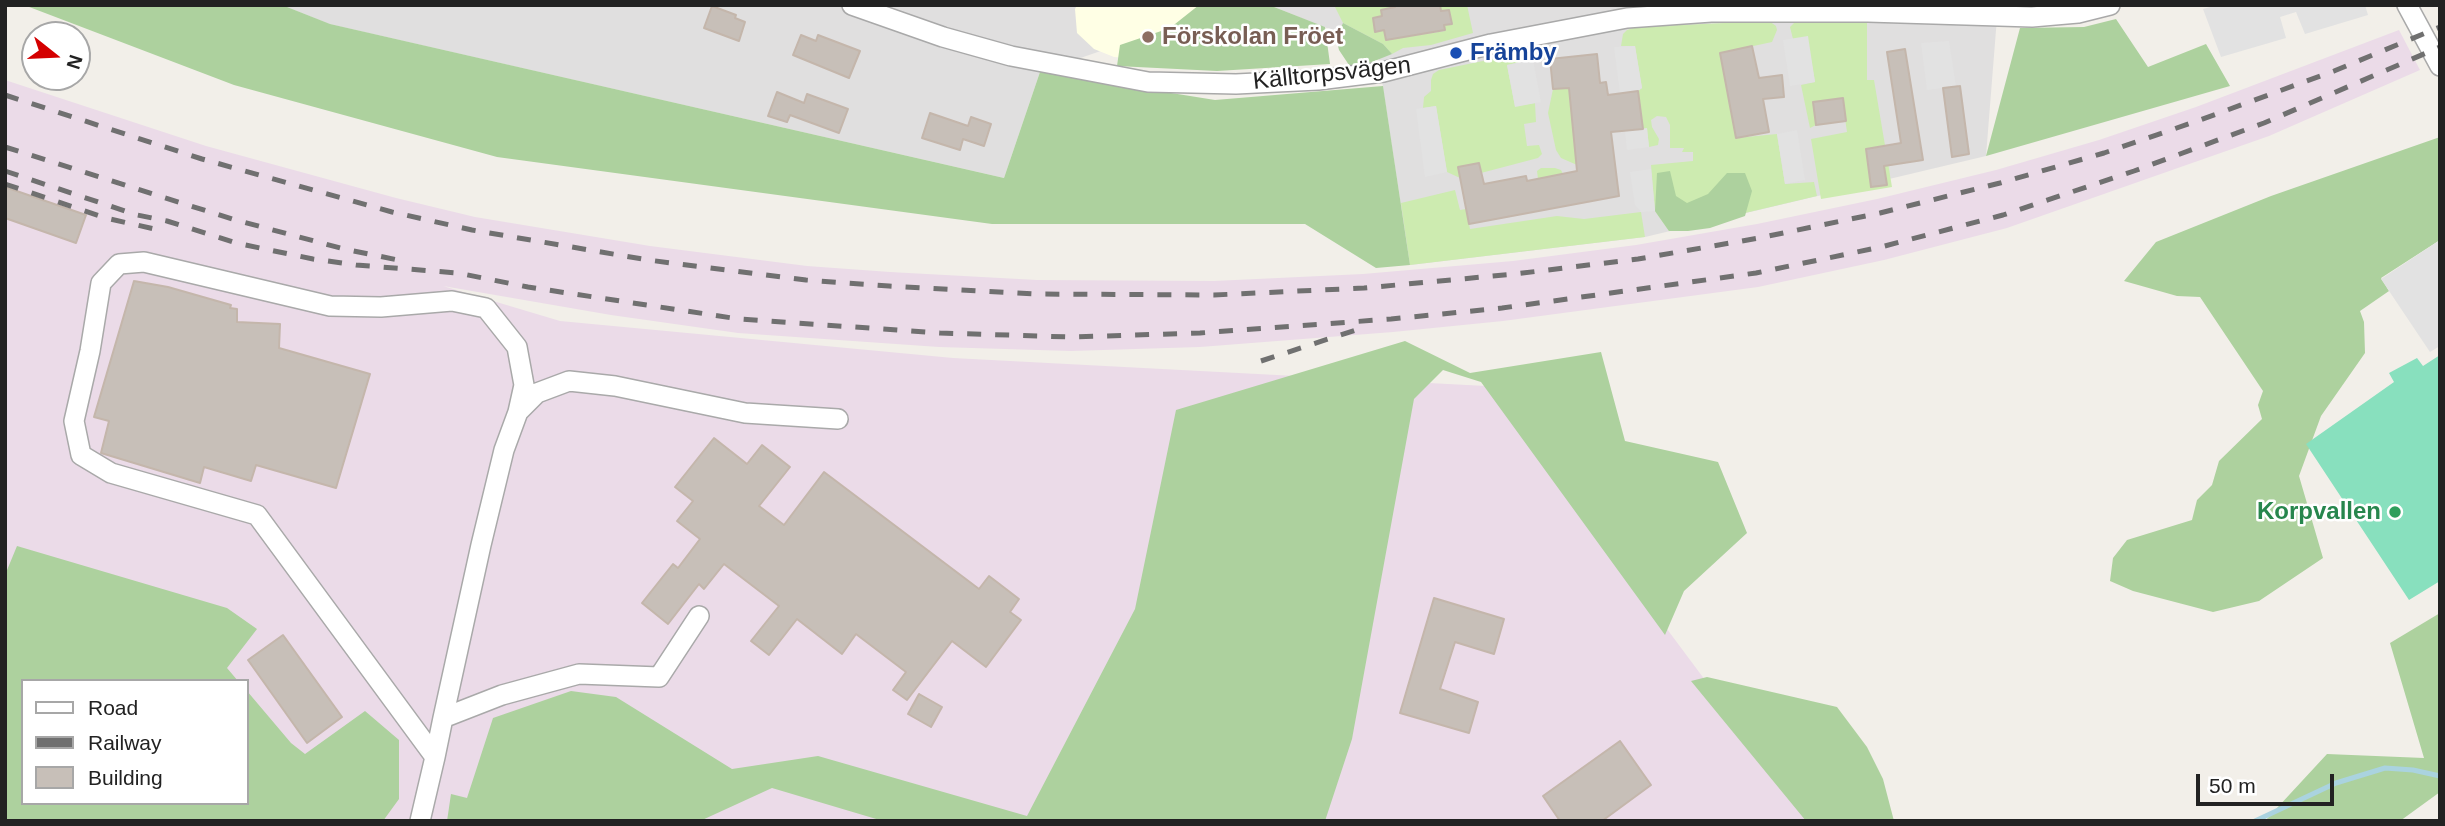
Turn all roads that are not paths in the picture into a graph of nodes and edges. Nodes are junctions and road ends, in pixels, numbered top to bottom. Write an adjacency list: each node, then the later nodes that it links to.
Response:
1 (852, 5): 2 (street, Källtorpsvägen)
2 (2110, 5)
3 (2407, 5): 4 (street)
4 (2440, 66)
5 (518, 412): 6 (street); 8 (street); 9 (street)
6 (838, 419)
7 (699, 616): 8 (street)
8 (443, 718): 9 (street)
9 (435, 757): 10 (street)
10 (420, 821)

